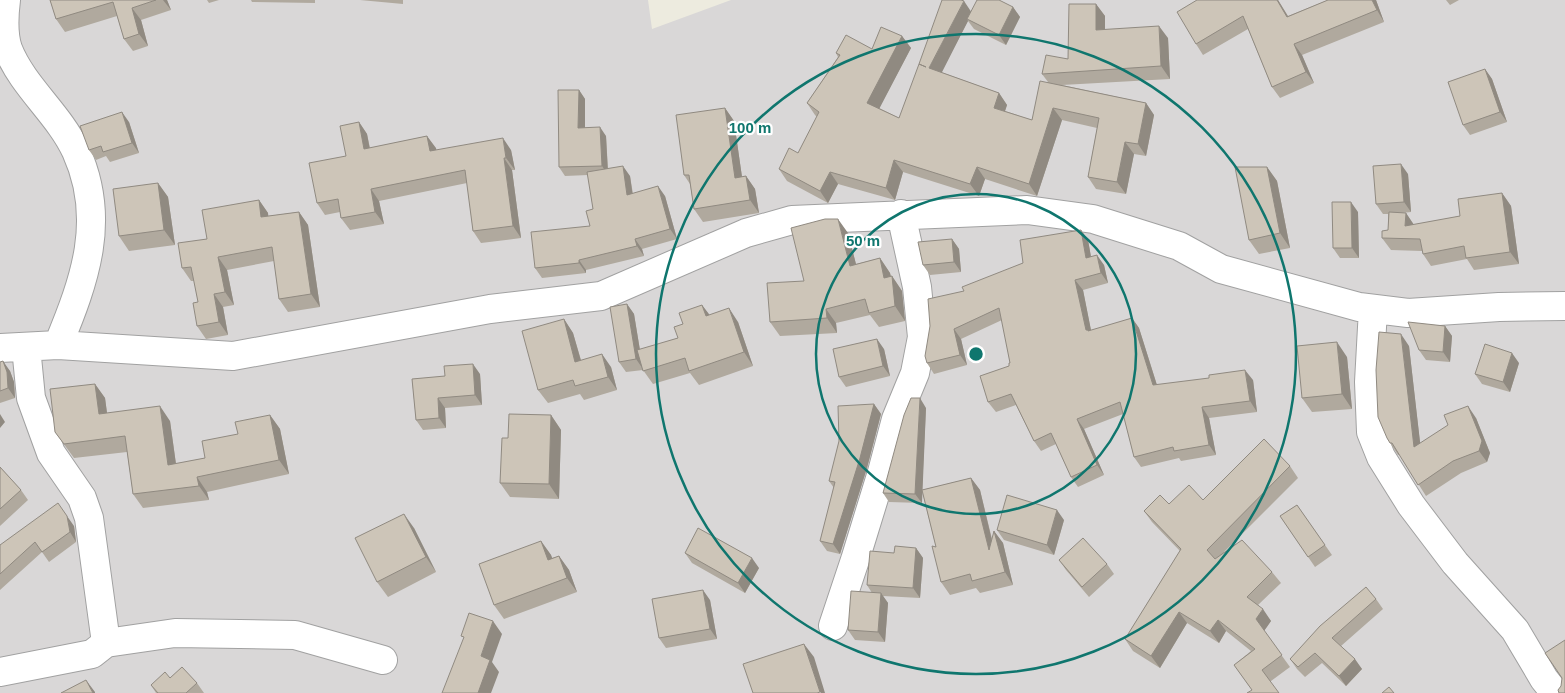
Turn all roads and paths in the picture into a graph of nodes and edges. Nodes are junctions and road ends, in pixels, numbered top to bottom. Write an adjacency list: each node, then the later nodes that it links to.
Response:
1 (6, 0): 2 (street)
2 (7, 62): 6 (street)
3 (901, 214): 5 (street); 6 (street); 8 (street)
4 (1565, 306): 5 (street)
5 (1373, 309): 12 (street)
6 (58, 345): 7 (street)
7 (13, 348): 9 (street)
8 (833, 626)
9 (106, 643): 10 (street); 11 (street)
10 (383, 660)
11 (0, 672)
12 (1555, 693)

